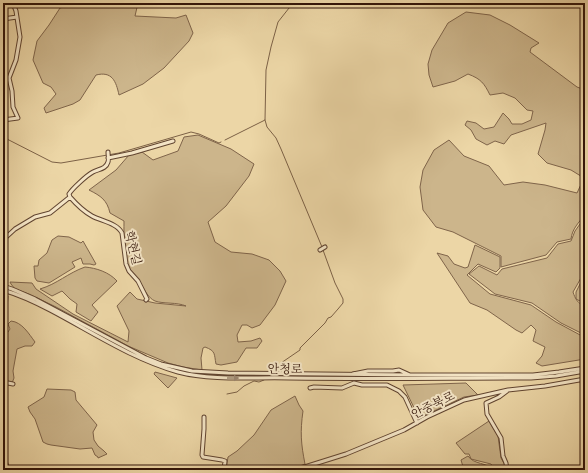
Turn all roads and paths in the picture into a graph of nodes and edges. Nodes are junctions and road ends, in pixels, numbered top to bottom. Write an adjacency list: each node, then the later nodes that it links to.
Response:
1 (13, 3): 2 (street)
2 (17, 16): 3 (street); 4 (street)
3 (3, 19)
4 (3, 120)
5 (173, 142): 7 (street)
6 (108, 152): 7 (street)
7 (108, 158): 8 (street)
8 (70, 197): 9 (street); 14 (street, 학현길)
9 (3, 240)
10 (325, 247): 11 (street)
11 (320, 250)
12 (3, 286): 17 (street, 안청로)
13 (3, 290): 16 (street, 안청로, one-way to 16)
14 (146, 300)
15 (585, 368): 18 (street, 안청로)
16 (585, 371)
17 (346, 375): 18 (street, 안청로); 18 (street)
18 (411, 376)
19 (585, 379): 23 (street, 안중북로)
20 (3, 382): 21 (street)
21 (13, 384)
22 (310, 388): 26 (street)
23 (508, 390): 26 (street, 안중북로); 30 (street)
24 (3, 408): 27 (street)
25 (204, 417): 28 (street)
26 (417, 422): 29 (street, 안중북로)
27 (3, 427)
28 (224, 470)
29 (295, 470)
30 (507, 470)

